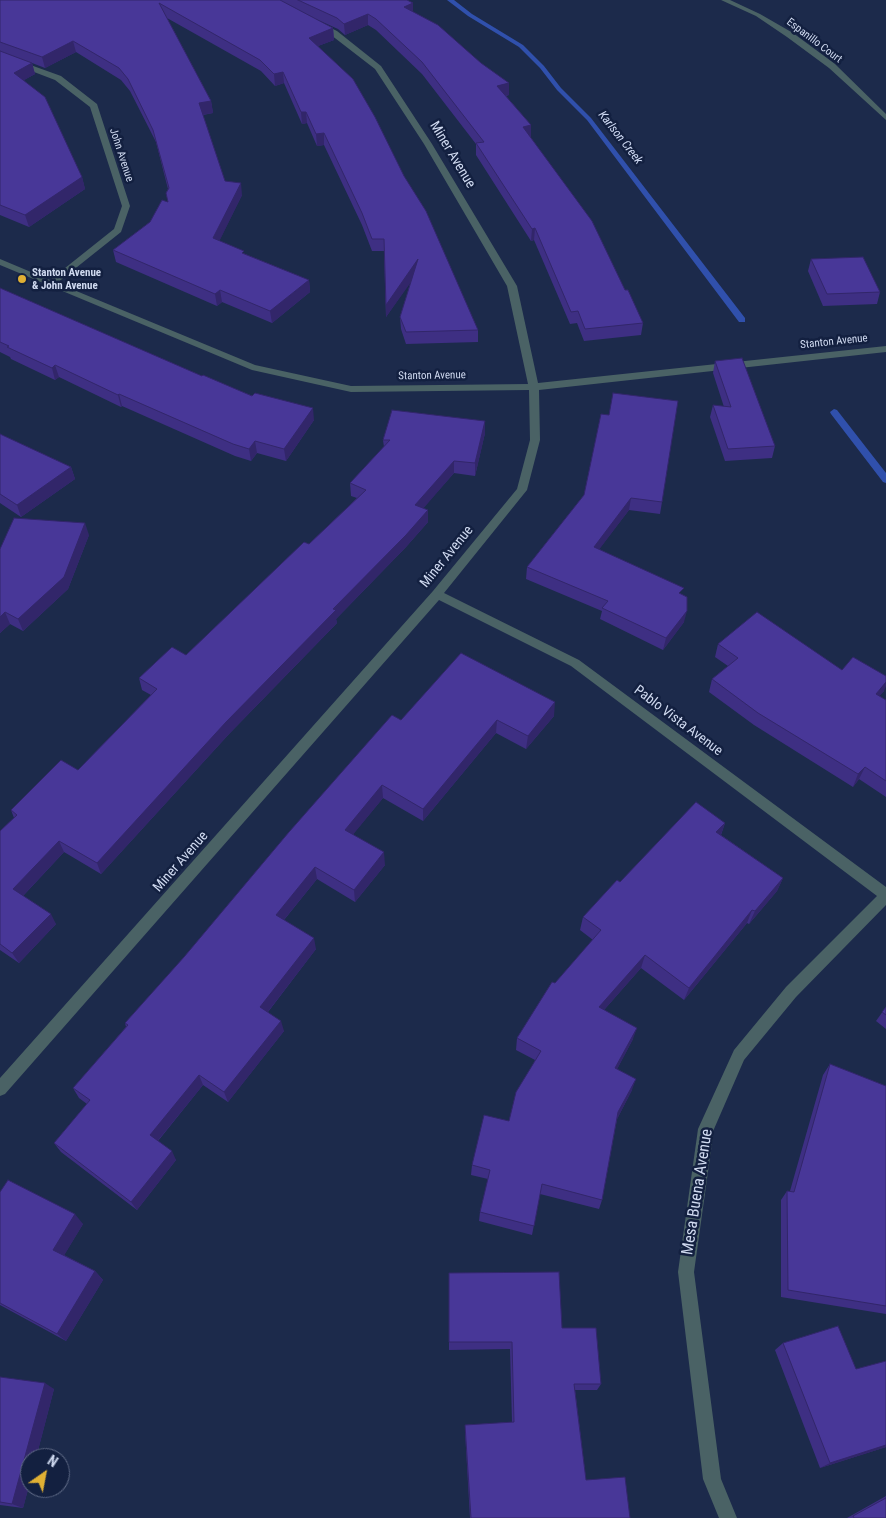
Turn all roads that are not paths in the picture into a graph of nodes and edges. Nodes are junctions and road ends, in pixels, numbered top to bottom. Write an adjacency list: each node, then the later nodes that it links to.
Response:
1 (724, 0): 4 (street, Espanillo Court)
2 (309, 21): 8 (street, Miner Avenue)
3 (0, 56): 6 (street, John Avenue)
4 (885, 115)
5 (0, 262): 6 (street, Stanton Avenue)
6 (50, 284): 8 (street, Stanton Avenue)
7 (886, 349): 8 (street, Stanton Avenue)
8 (534, 387): 9 (street, Miner Avenue)
9 (437, 594): 10 (street, Pablo Vista Avenue); 11 (street, Miner Avenue)
10 (886, 895): 12 (street, Mesa Buena Avenue)
11 (0, 1089)
12 (728, 1518)

